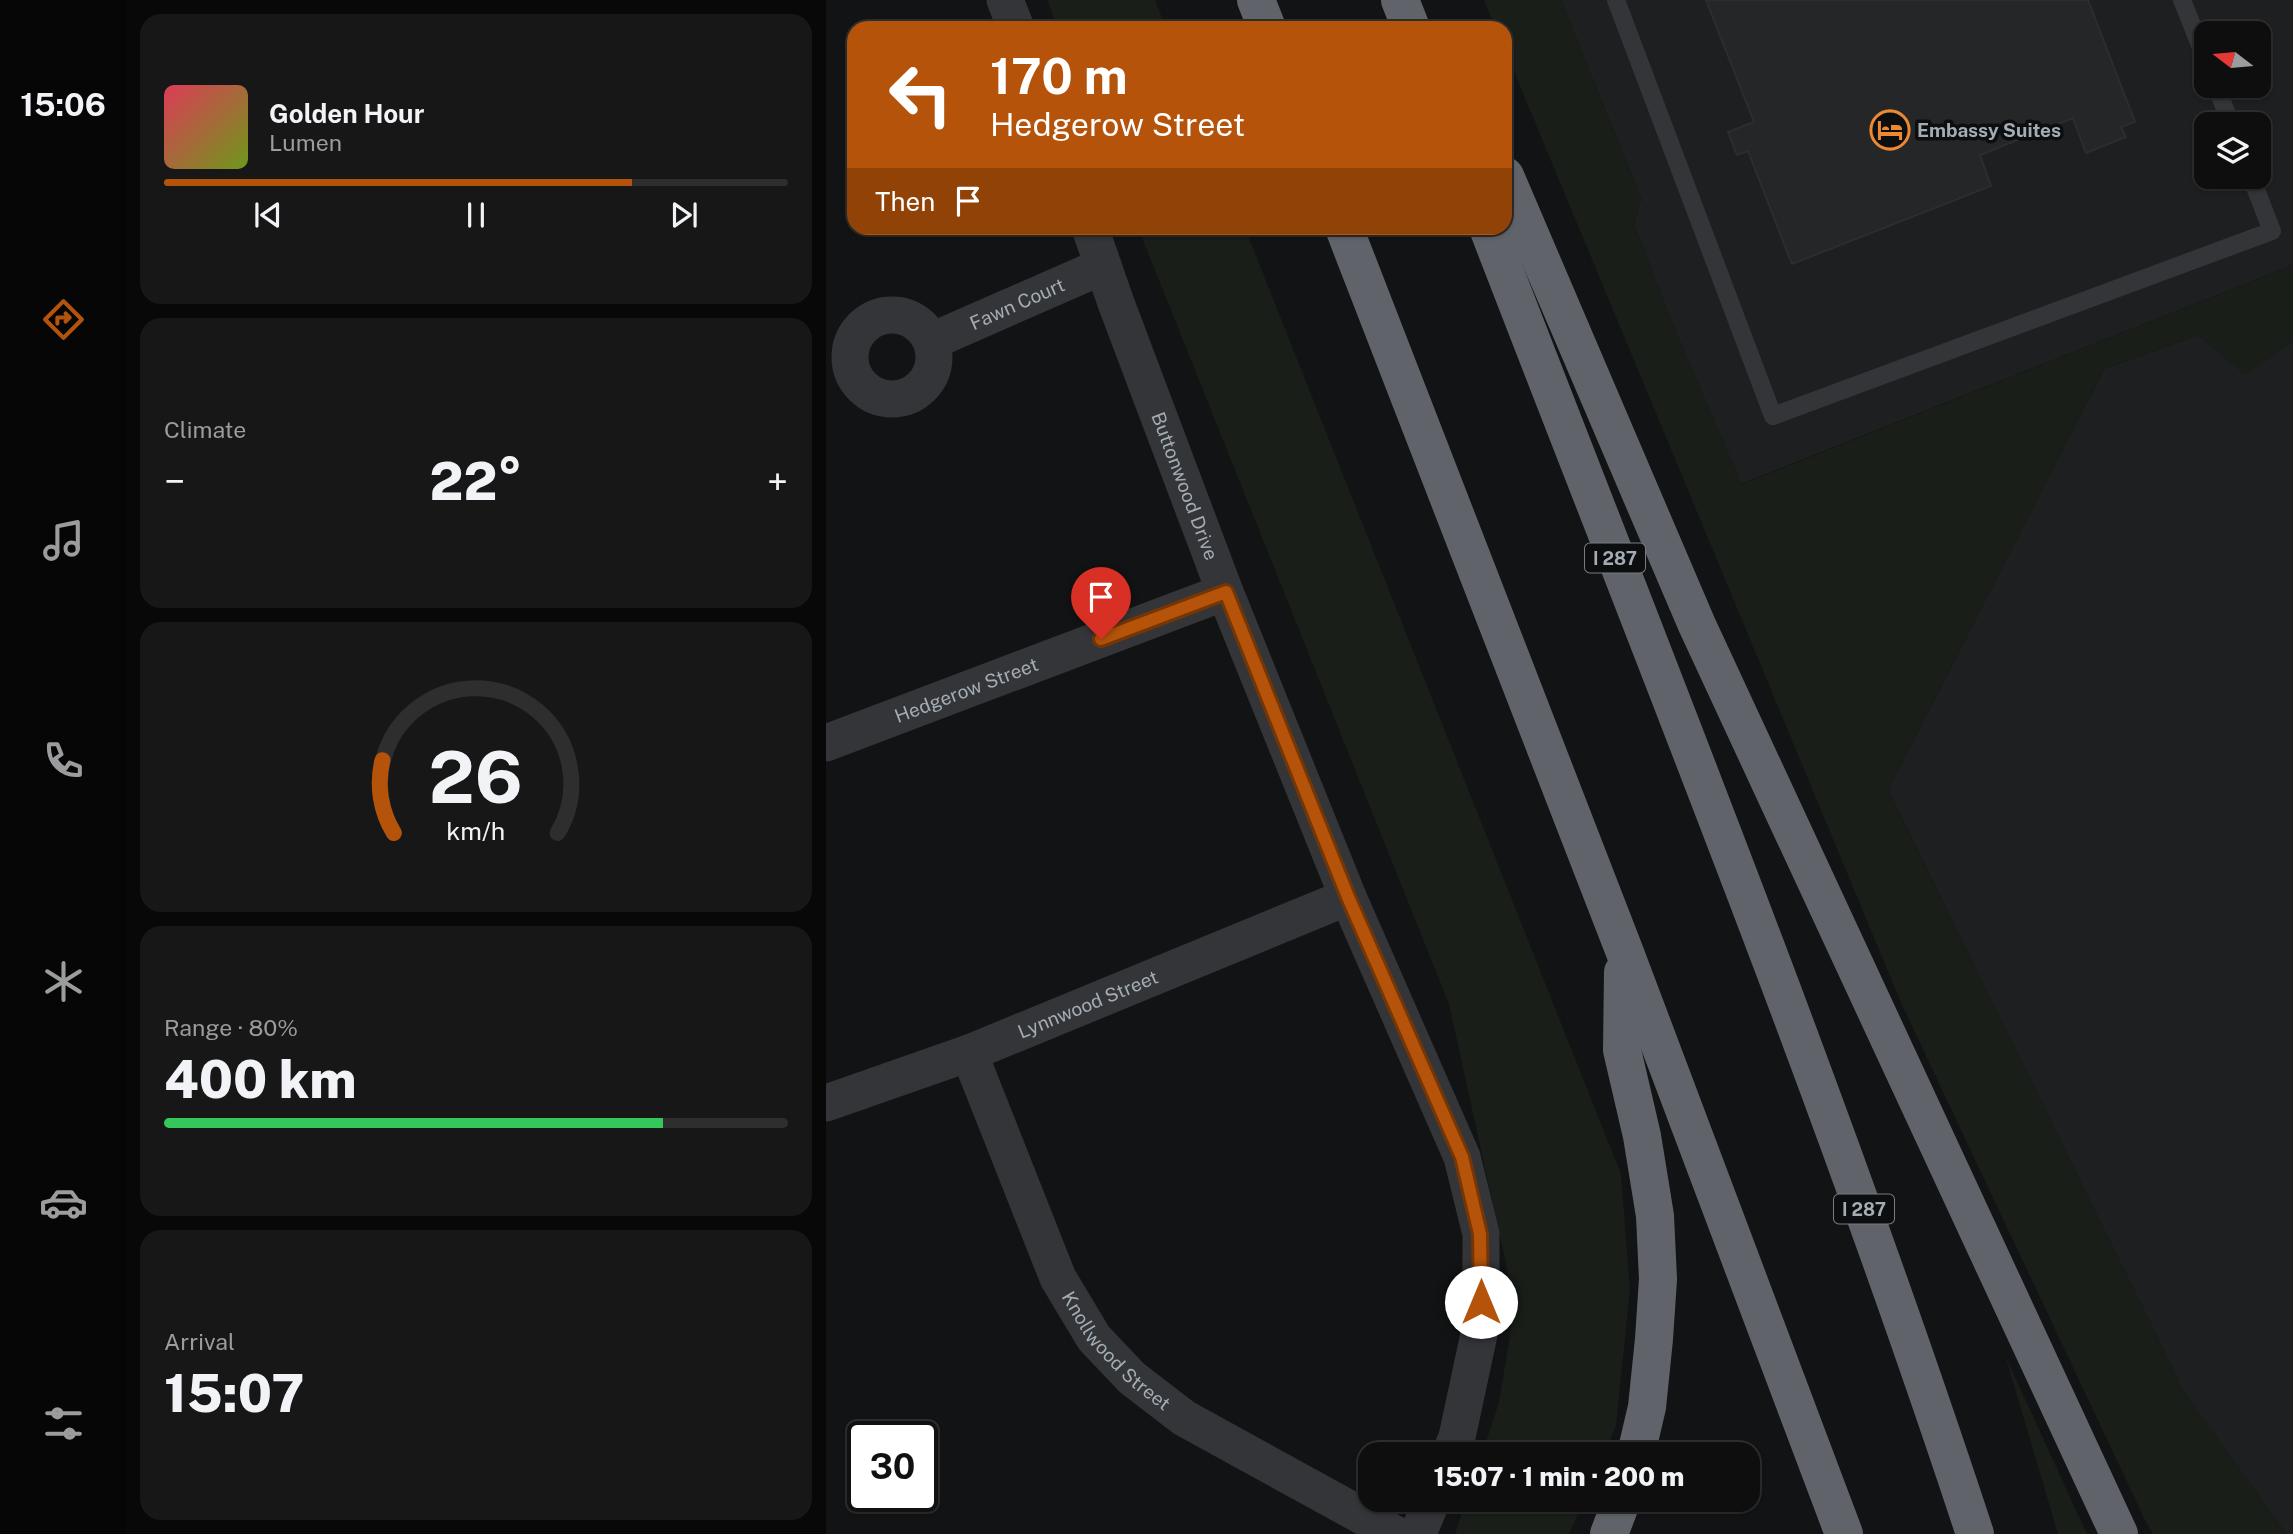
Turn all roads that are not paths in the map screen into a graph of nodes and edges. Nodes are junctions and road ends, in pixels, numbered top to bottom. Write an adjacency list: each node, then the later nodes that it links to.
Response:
1 (1005, 0): 6 (street)
2 (1256, 0): 7 (highway)
3 (1400, 0): 8 (highway)
4 (1616, 0): 10 (lane)
5 (2182, 0): 9 (lane)
6 (1013, 21)
7 (1264, 21)
8 (1408, 21)
9 (2194, 30)
10 (2256, 189)
11 (1512, 192): 32 (highway)
12 (1092, 235): 15 (street, Buttonwood Drive)
13 (1347, 235): 20 (highway)
14 (1491, 235): 31 (highway, I 287)
15 (1103, 265): 16 (street, Fawn Court); 17 (street, Buttonwood Drive)
16 (932, 341)
17 (1226, 592): 18 (street, Hedgerow Street); 19 (street, Buttonwood Drive)
18 (826, 743)
19 (1348, 897): 21 (street, Lynnwood Street); 23 (street, Buttonwood Drive)
20 (1624, 950): 24 (highway); 30 (highway)
21 (969, 1053): 22 (street, Lynnwood Street); 27 (street, Knollwood Street)
22 (826, 1102)
23 (1455, 1442)
24 (1639, 1442)
25 (1427, 1512): 28 (street)
26 (1617, 1512): 29 (highway)
27 (1395, 1534)
28 (1418, 1534)
29 (1609, 1534)
30 (1844, 1534)
31 (1975, 1534)
32 (2119, 1534)

